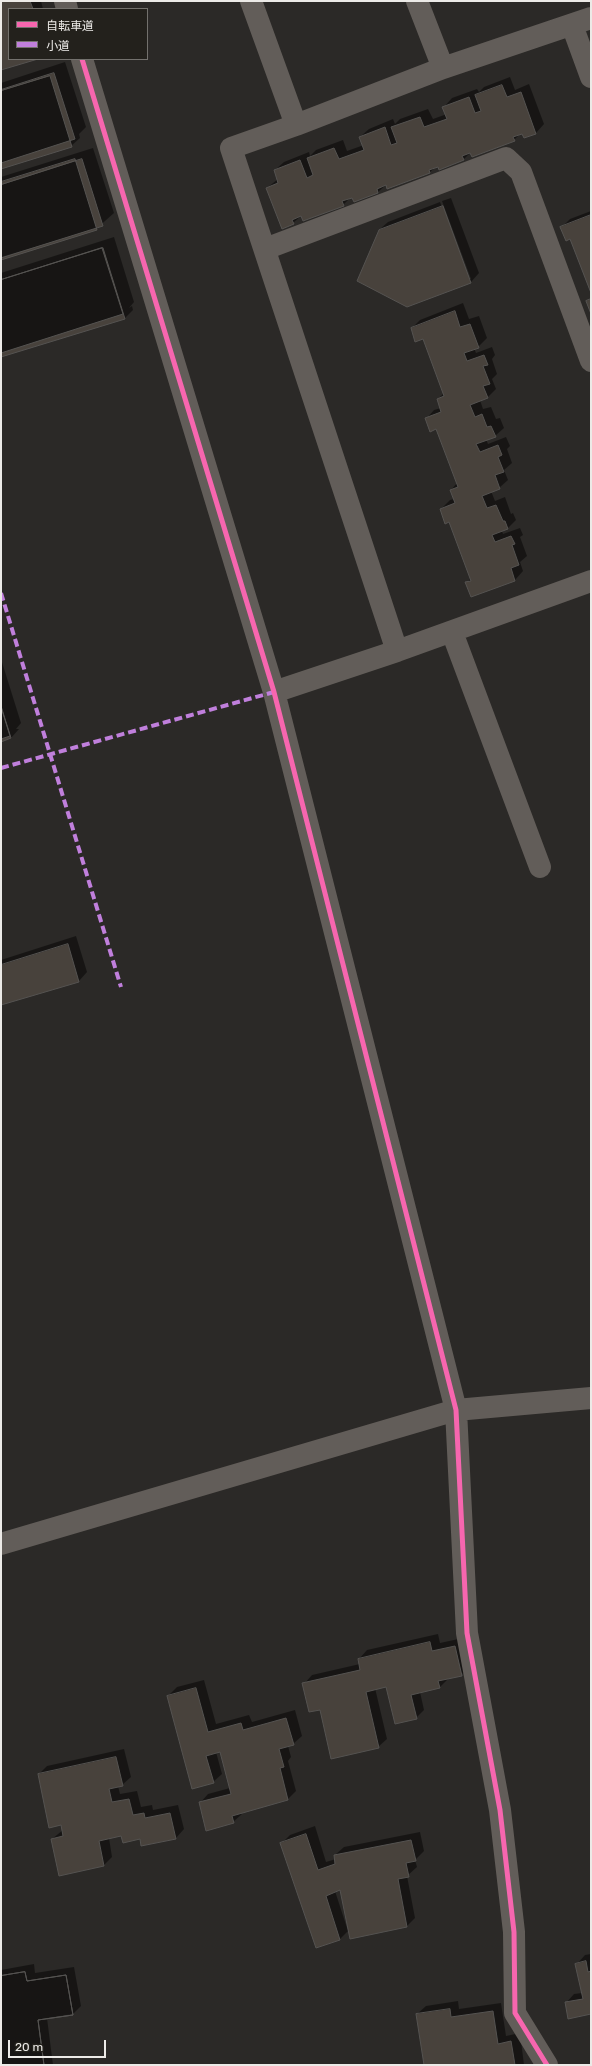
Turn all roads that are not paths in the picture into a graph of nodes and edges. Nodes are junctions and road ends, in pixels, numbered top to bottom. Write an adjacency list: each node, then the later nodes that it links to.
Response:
1 (251, 1): 9 (street)
2 (418, 1): 7 (street)
3 (589, 1): 4 (street)
4 (591, 7)
5 (581, 21): 7 (street); 8 (street)
6 (82, 60): 15 (street)
7 (443, 68): 9 (street)
8 (591, 77)
9 (296, 125): 10 (street)
10 (265, 250): 11 (street); 14 (street)
11 (591, 361)
12 (591, 581): 13 (street)
13 (452, 632): 14 (street); 16 (street)
14 (397, 651): 15 (street)
15 (274, 692): 18 (street)
16 (540, 867)
17 (591, 1398): 18 (street)
18 (456, 1410): 19 (street); 20 (street)
19 (1, 1544)
20 (547, 2065)

